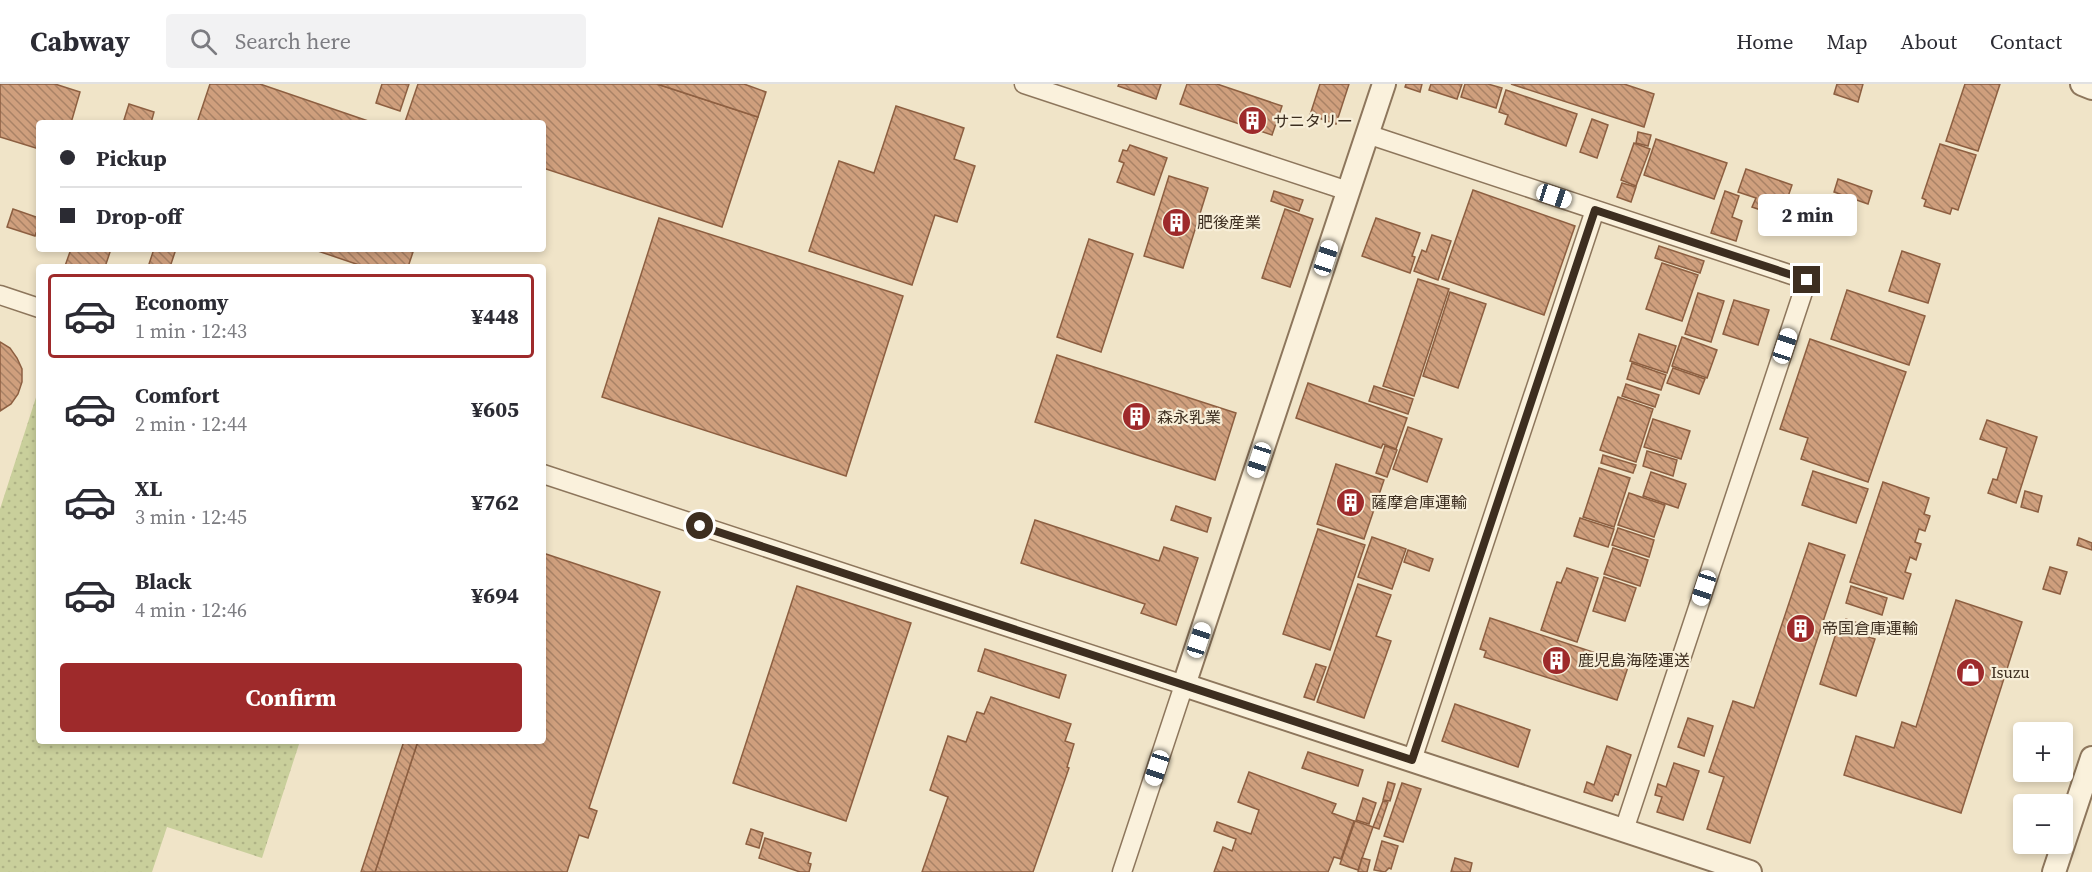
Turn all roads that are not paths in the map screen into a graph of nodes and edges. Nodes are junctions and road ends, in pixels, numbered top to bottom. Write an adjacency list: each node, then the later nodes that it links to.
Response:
1 (1024, 84): 6 (street)
2 (1384, 84): 5 (street)
3 (2082, 84): 4 (street)
4 (2092, 88)
5 (1367, 134): 6 (street); 7 (street)
6 (1348, 191): 11 (street)
7 (1595, 210): 13 (street); 14 (street)
8 (0, 295): 9 (street)
9 (36, 307)
10 (546, 475): 11 (street)
11 (1184, 685): 13 (street); 15 (street)
12 (2092, 758): 17 (street)
13 (1412, 760): 14 (street)
14 (1624, 830): 16 (street)
15 (1122, 872)
16 (1750, 872)
17 (2054, 872)

